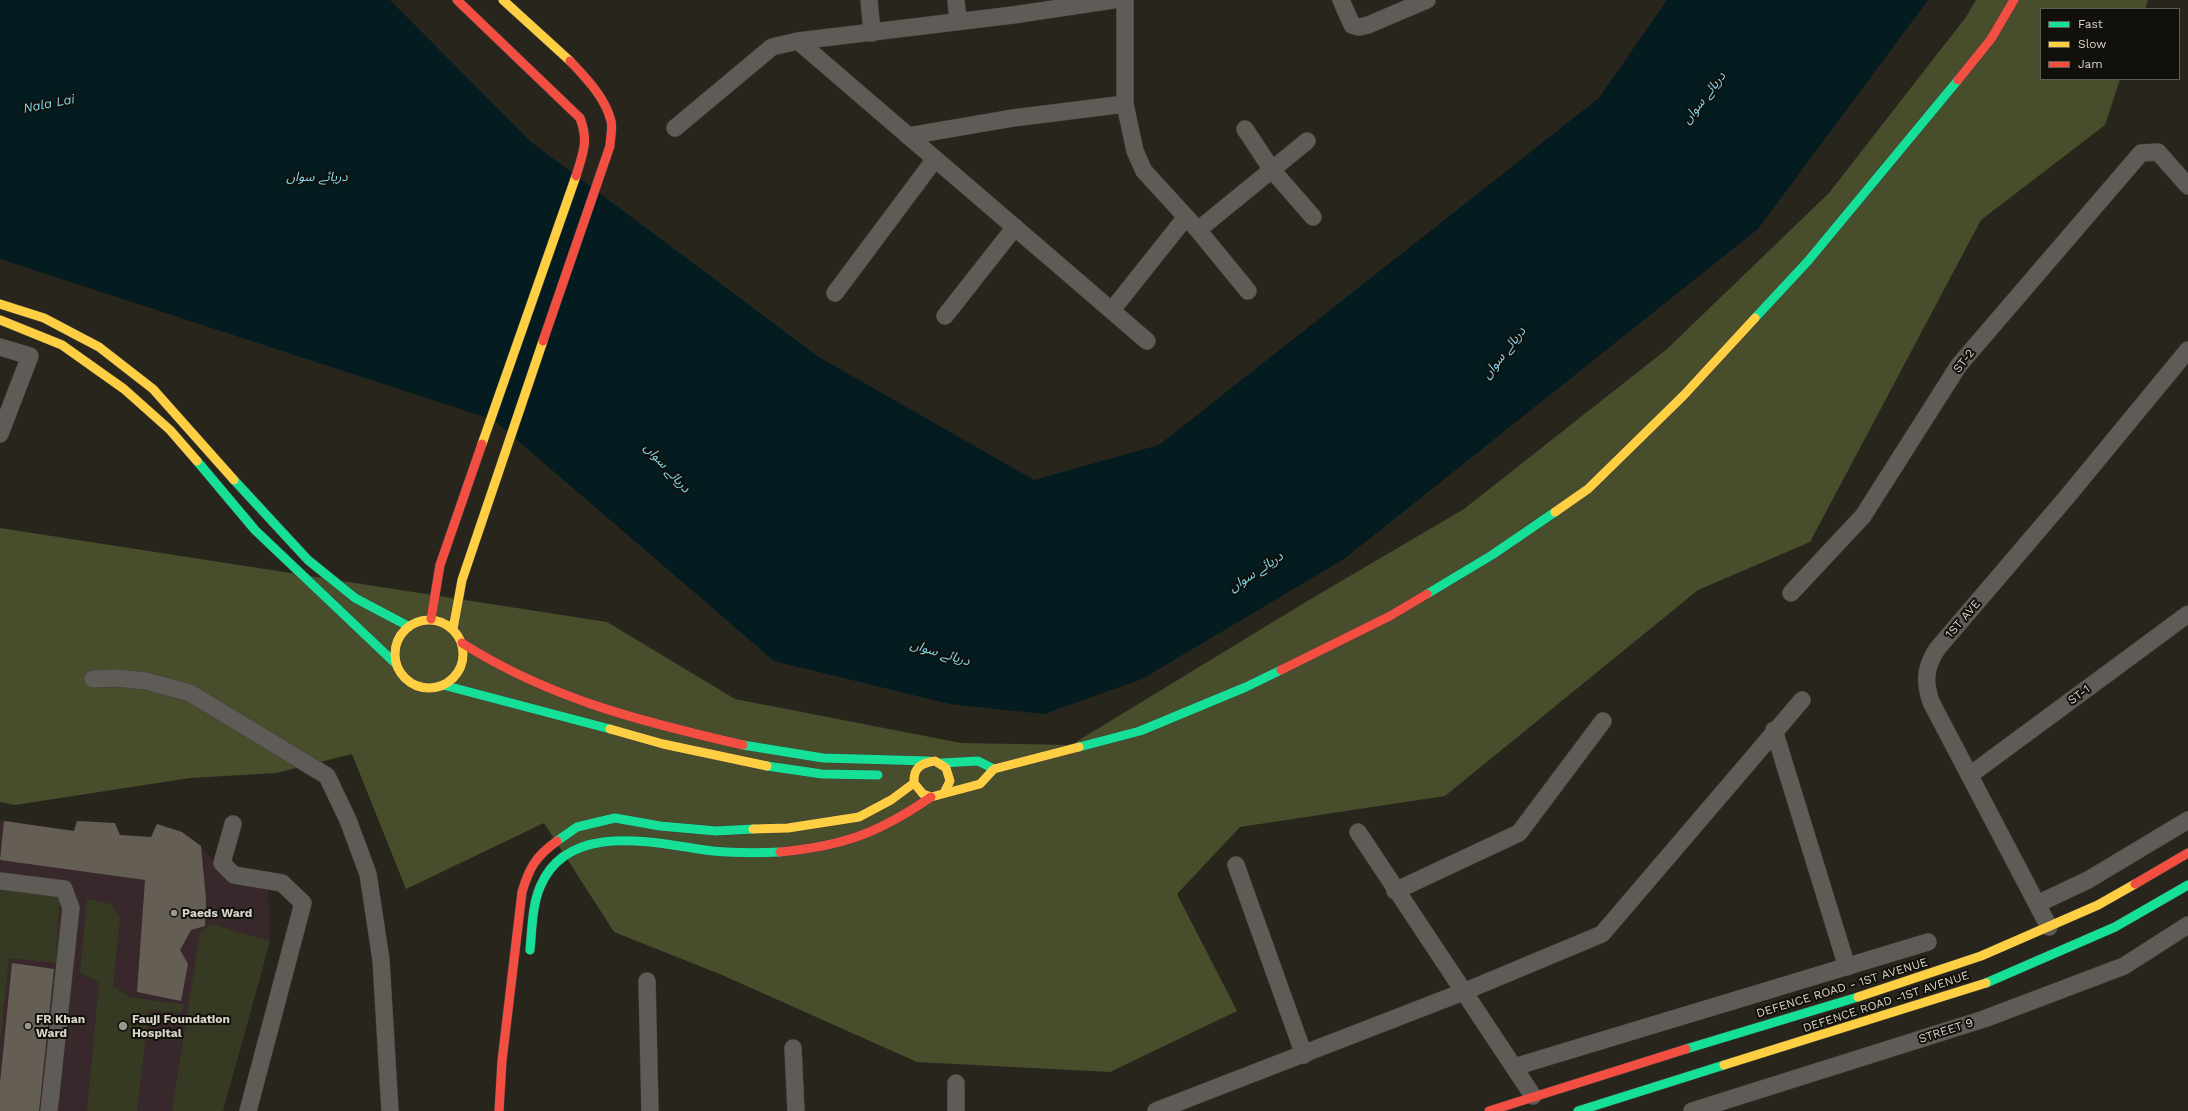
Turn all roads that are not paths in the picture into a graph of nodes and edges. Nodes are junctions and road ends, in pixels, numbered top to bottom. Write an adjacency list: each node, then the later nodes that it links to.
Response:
1 (457, 0): 37 (main road)
2 (503, 0): 39 (main road)
3 (870, 0): 11 (street)
4 (956, 0): 10 (street)
5 (1113, 0): 10 (street)
6 (1125, 0): 13 (street)
7 (1341, 0): 8 (street)
8 (1427, 0)
9 (2014, 0): 49 (main road)
10 (958, 22): 11 (street)
11 (872, 33): 12 (street)
12 (798, 42): 14 (street); 16 (street)
13 (1125, 104): 16 (street); 21 (street)
14 (675, 128)
15 (1245, 129): 19 (street)
16 (908, 136): 18 (street)
17 (1307, 141): 19 (street)
18 (935, 159): 23 (street); 26 (street)
19 (1272, 170): 22 (street); 24 (street)
20 (2188, 186): 35 (street, ST-2)
21 (1186, 218): 24 (street); 28 (street)
22 (1313, 218)
23 (1015, 227): 28 (street); 29 (street)
24 (1198, 230): 25 (street)
25 (1248, 291)
26 (835, 293)
27 (0, 304): 38 (main road)
28 (1112, 310): 31 (street)
29 (945, 316)
30 (0, 320): 41 (main road)
31 (1147, 340)
32 (0, 347): 34 (street)
33 (2188, 350): 50 (street, 1ST AVE)
34 (0, 434)
35 (1791, 593)
36 (2188, 614): 50 (street, ST-1)
37 (431, 619): 38 (main road); 39 (main road)
38 (408, 626): 41 (main road)
39 (453, 629): 40 (main road)
40 (462, 643): 43 (main road); 47 (main road)
41 (396, 664): 43 (main road)
42 (93, 678): 78 (street)
43 (443, 685): 51 (main road)
44 (1802, 700): 46 (street)
45 (1603, 721): 62 (street)
46 (1774, 730): 68 (street); 70 (street)
47 (929, 761): 48 (main road); 52 (main road)
48 (941, 763): 49 (main road); 53 (main road)
49 (994, 769): 53 (main road)
50 (1970, 775): 63 (street, 1ST AVE)
51 (891, 776)
52 (911, 779): 54 (main road); 79 (main road)
53 (944, 793): 54 (main road)
54 (931, 798): 67 (main road)
55 (2188, 820): 63 (street)
56 (233, 824): 77 (street)
57 (1358, 832): 62 (street)
58 (2188, 853): 65 (main road, DEFENCE ROAD - 1ST AVENUE)
59 (1236, 865): 72 (street)
60 (0, 881): 76 (street)
61 (2188, 885): 85 (main road, DEFENCE ROAD -1ST AVENUE)
62 (1395, 891): 70 (street)
63 (2037, 904): 65 (street, 1ST AVE)
64 (2188, 925): 86 (street, STREET 9)
65 (2049, 927): 75 (main road, DEFENCE ROAD - 1ST AVENUE)
66 (1928, 942): 68 (street)
67 (529, 957)
68 (1846, 966): 73 (street)
69 (646, 981): 80 (street)
70 (1463, 992): 72 (street); 73 (street)
71 (793, 1048): 81 (street)
72 (1304, 1055): 83 (street)
73 (1514, 1067): 75 (street)
74 (956, 1082): 82 (street)
75 (1533, 1096): 84 (main road, DEFENCE ROAD - 1ST AVENUE)
76 (50, 1111)
77 (248, 1111)
78 (390, 1111)
79 (499, 1111)
80 (650, 1111)
81 (796, 1111)
82 (956, 1111)
83 (1156, 1111)
84 (1489, 1111)
85 (1578, 1111)
86 (1692, 1111)

